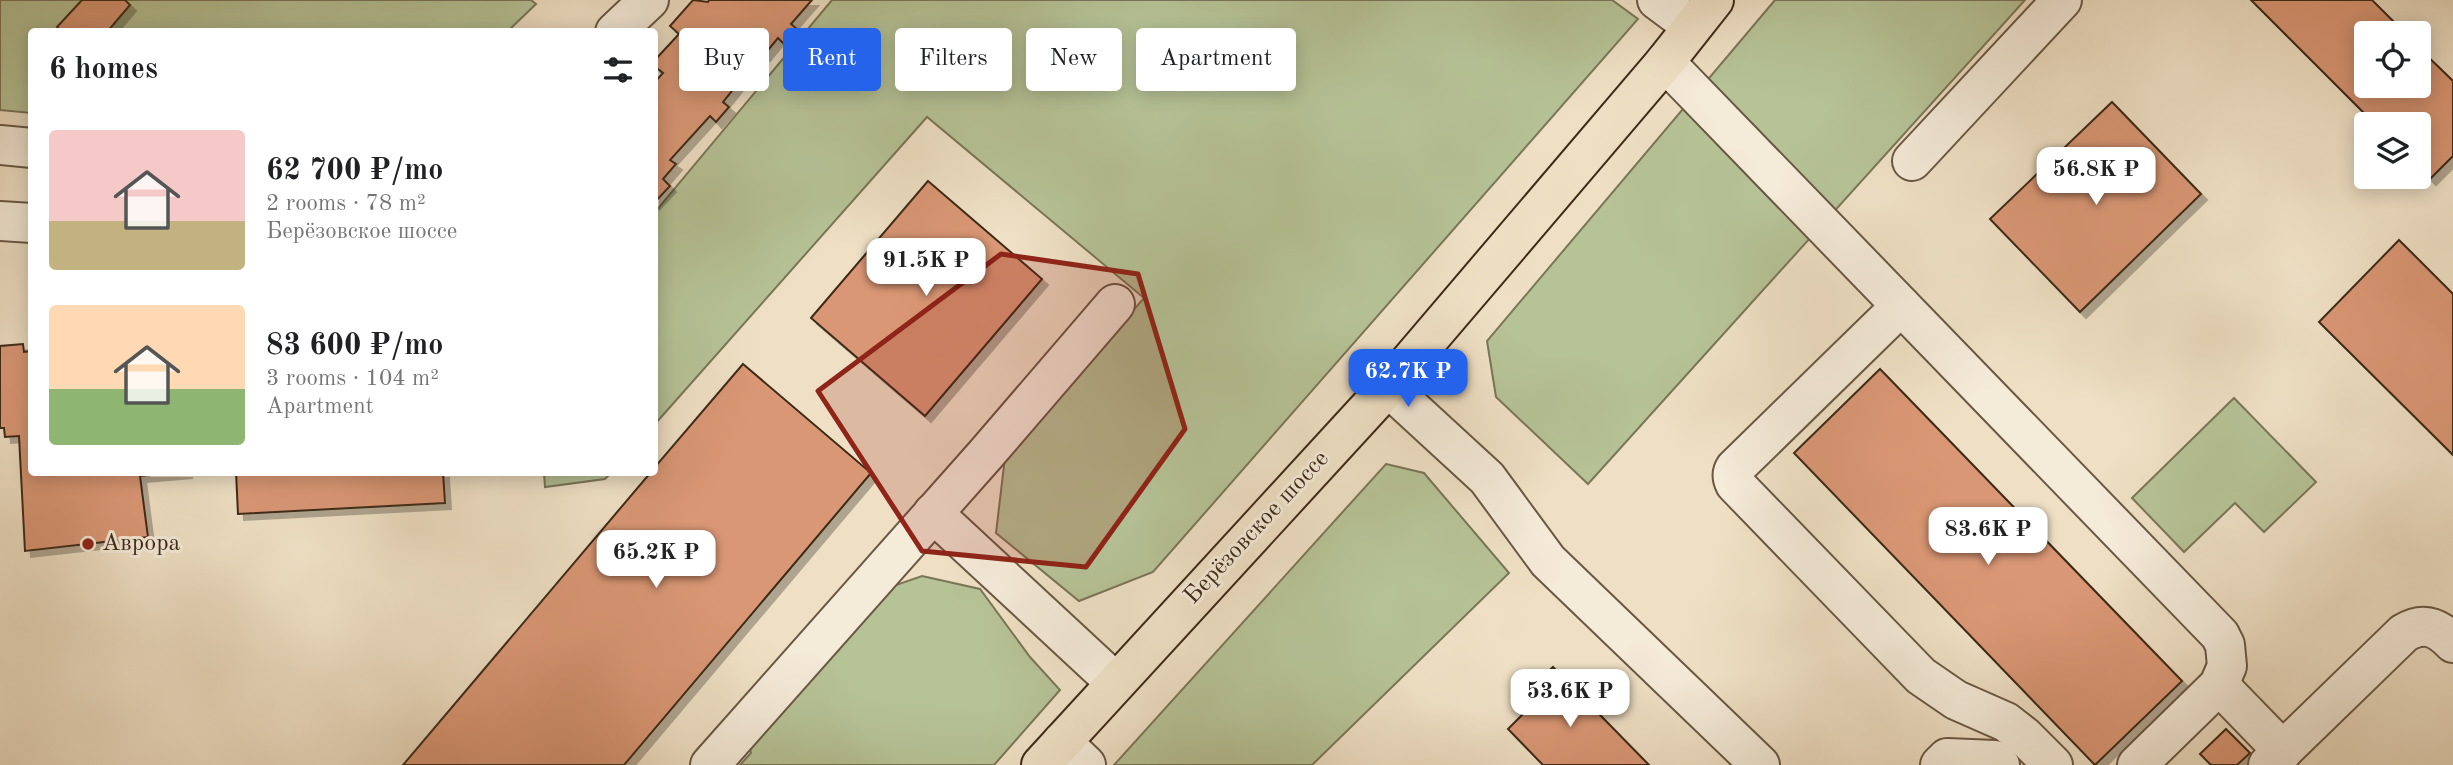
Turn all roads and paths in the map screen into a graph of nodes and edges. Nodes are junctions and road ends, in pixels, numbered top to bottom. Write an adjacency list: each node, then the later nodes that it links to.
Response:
1 (1657, 0): 3 (lane)
2 (2062, 0): 7 (lane)
3 (1703, 13): 4 (main road, Берёзовское шоссе)
4 (1665, 62): 11 (lane); 12 (main road, Берёзовское шоссе)
5 (0, 145): 6 (lane)
6 (28, 148)
7 (1912, 161)
8 (0, 221): 9 (lane)
9 (28, 223)
10 (1115, 304): 13 (lane)
11 (1901, 306): 16 (lane); 24 (lane)
12 (1388, 387): 15 (main road, Берёзовское шоссе); 21 (lane)
13 (933, 513): 15 (lane); 20 (lane)
14 (2453, 643): 18 (lane)
15 (1115, 682): 17 (main road, Берёзовское шоссе)
16 (2219, 685): 18 (lane); 19 (lane)
17 (1063, 757)
18 (2275, 758)
19 (2145, 763)
20 (710, 765)
21 (1760, 765)
22 (1940, 765): 23 (lane)
23 (2000, 765)
24 (2053, 765)

